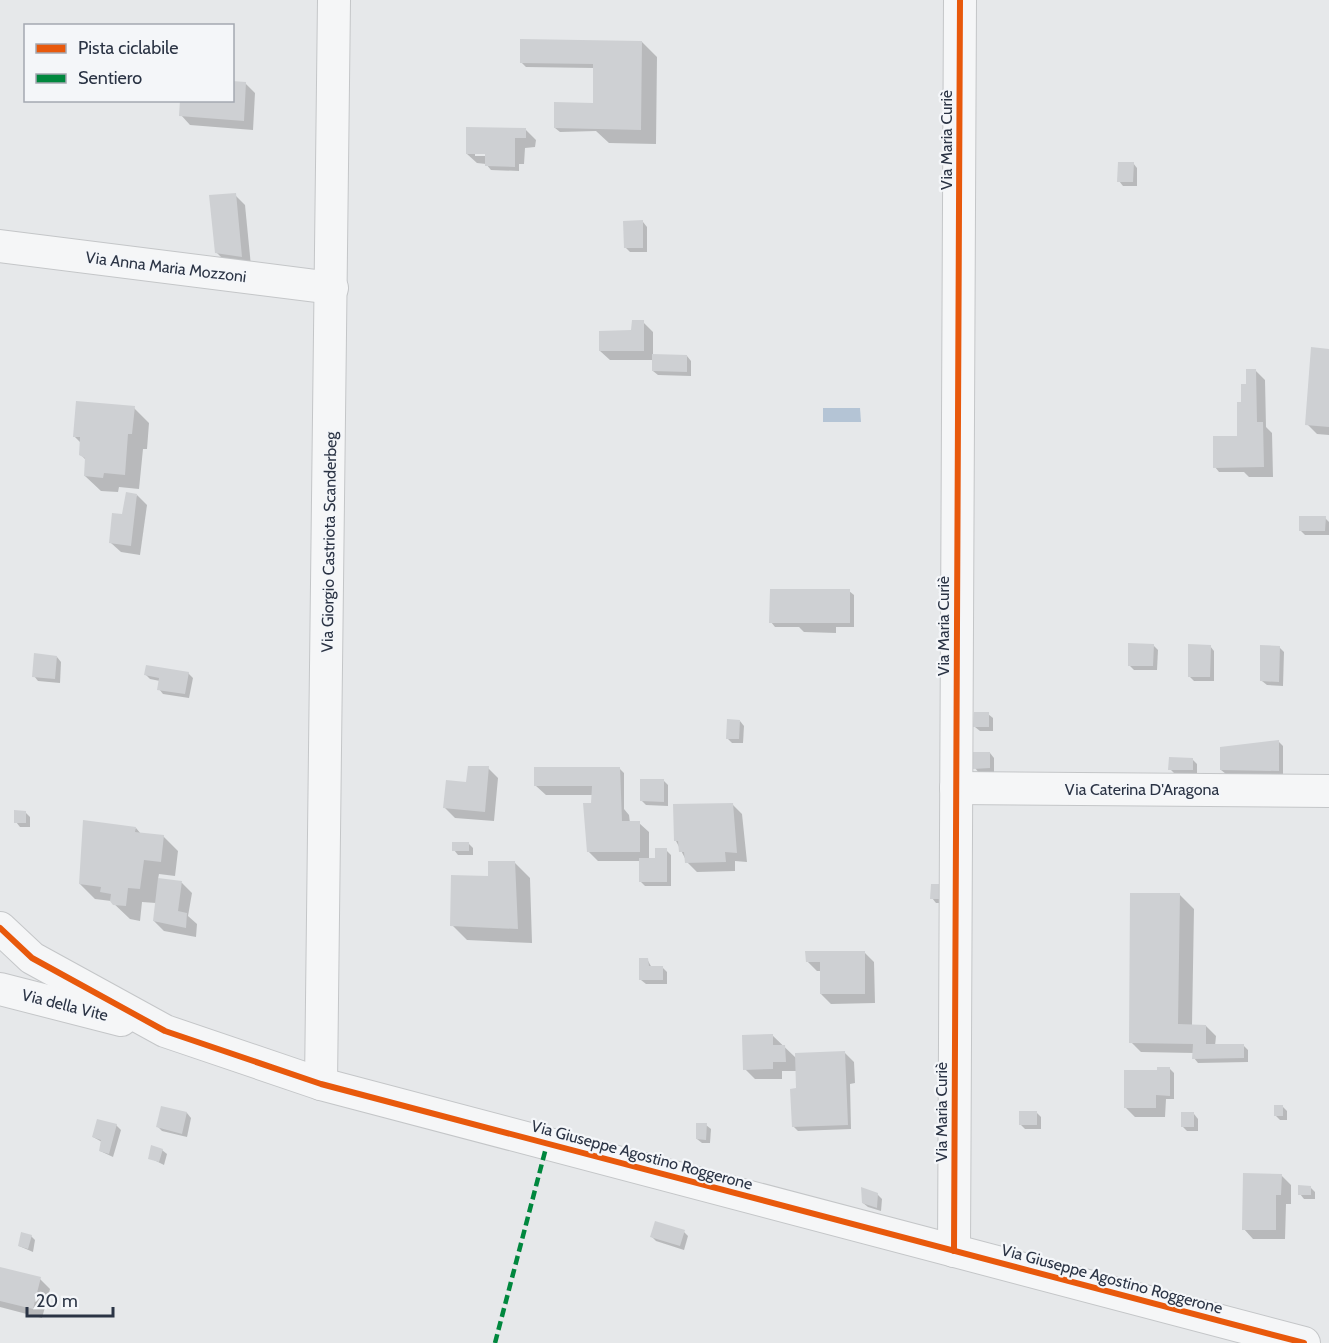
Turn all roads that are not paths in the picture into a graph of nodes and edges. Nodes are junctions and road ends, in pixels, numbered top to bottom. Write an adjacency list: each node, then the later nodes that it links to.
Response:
1 (334, 0): 4 (street, Via Giorgio Castriota Scanderbeg)
2 (960, 0): 5 (street, Via Maria Curiè)
3 (0, 246): 4 (street, Via Anna Maria Mozzoni)
4 (332, 288): 10 (street, Via Giorgio Castriota Scanderbeg)
5 (956, 788): 6 (street, Via Caterina D'Aragona); 11 (street, Via Maria Curiè)
6 (1329, 790)
7 (0, 928): 9 (street, Via Giuseppe Agostino Roggerone)
8 (0, 989): 9 (street, Via della Vite)
9 (165, 1031): 10 (street, Via Giuseppe Agostino Roggerone)
10 (321, 1084): 11 (street, Via Giuseppe Agostino Roggerone)
11 (954, 1251): 12 (street, Via Giuseppe Agostino Roggerone)
12 (1304, 1343)

